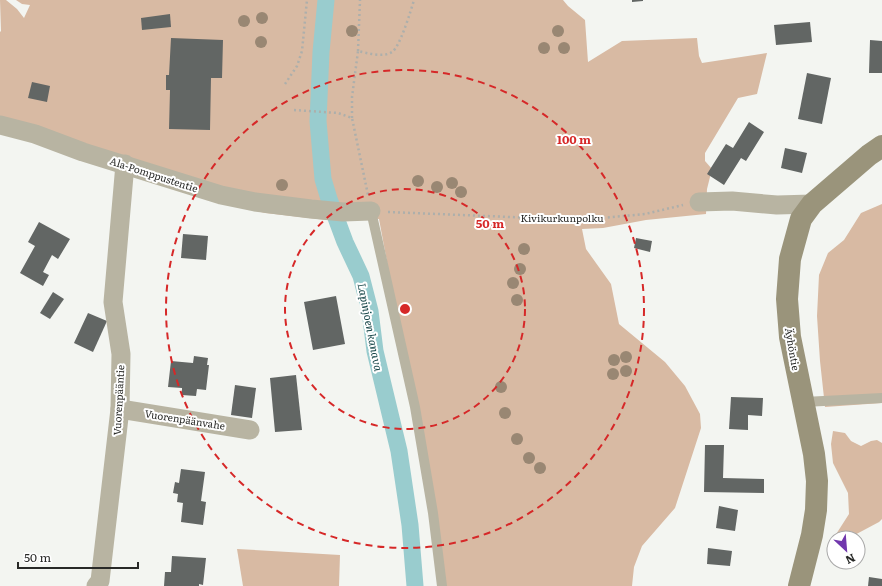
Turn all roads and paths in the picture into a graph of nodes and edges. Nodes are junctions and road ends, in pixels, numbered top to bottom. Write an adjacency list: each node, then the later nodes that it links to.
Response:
1 (307, 0): 5 (path)
2 (360, 0): 4 (path)
3 (414, 0): 4 (path)
4 (358, 51): 7 (path)
5 (285, 84)
6 (294, 110): 7 (path)
7 (352, 118): 13 (path)
8 (0, 125): 10 (street, Ala-Pomppustentie)
9 (882, 146): 12 (main road, Äyhöntie)
10 (125, 164): 13 (street, Ala-Pomppustentie); 16 (street, Vuorenpääntie)
11 (699, 202): 12 (street); 13 (path, Kivikurkunpolku)
12 (812, 204): 15 (main road, Äyhöntie)
13 (371, 211): 19 (lane)
14 (882, 398): 15 (lane)
15 (804, 402): 20 (main road, Äyhöntie)
16 (120, 409): 17 (street, Vuorenpäänvahe); 18 (street, Vuorenpääntie)
17 (250, 430)
18 (96, 586)
19 (442, 586)
20 (799, 586)

